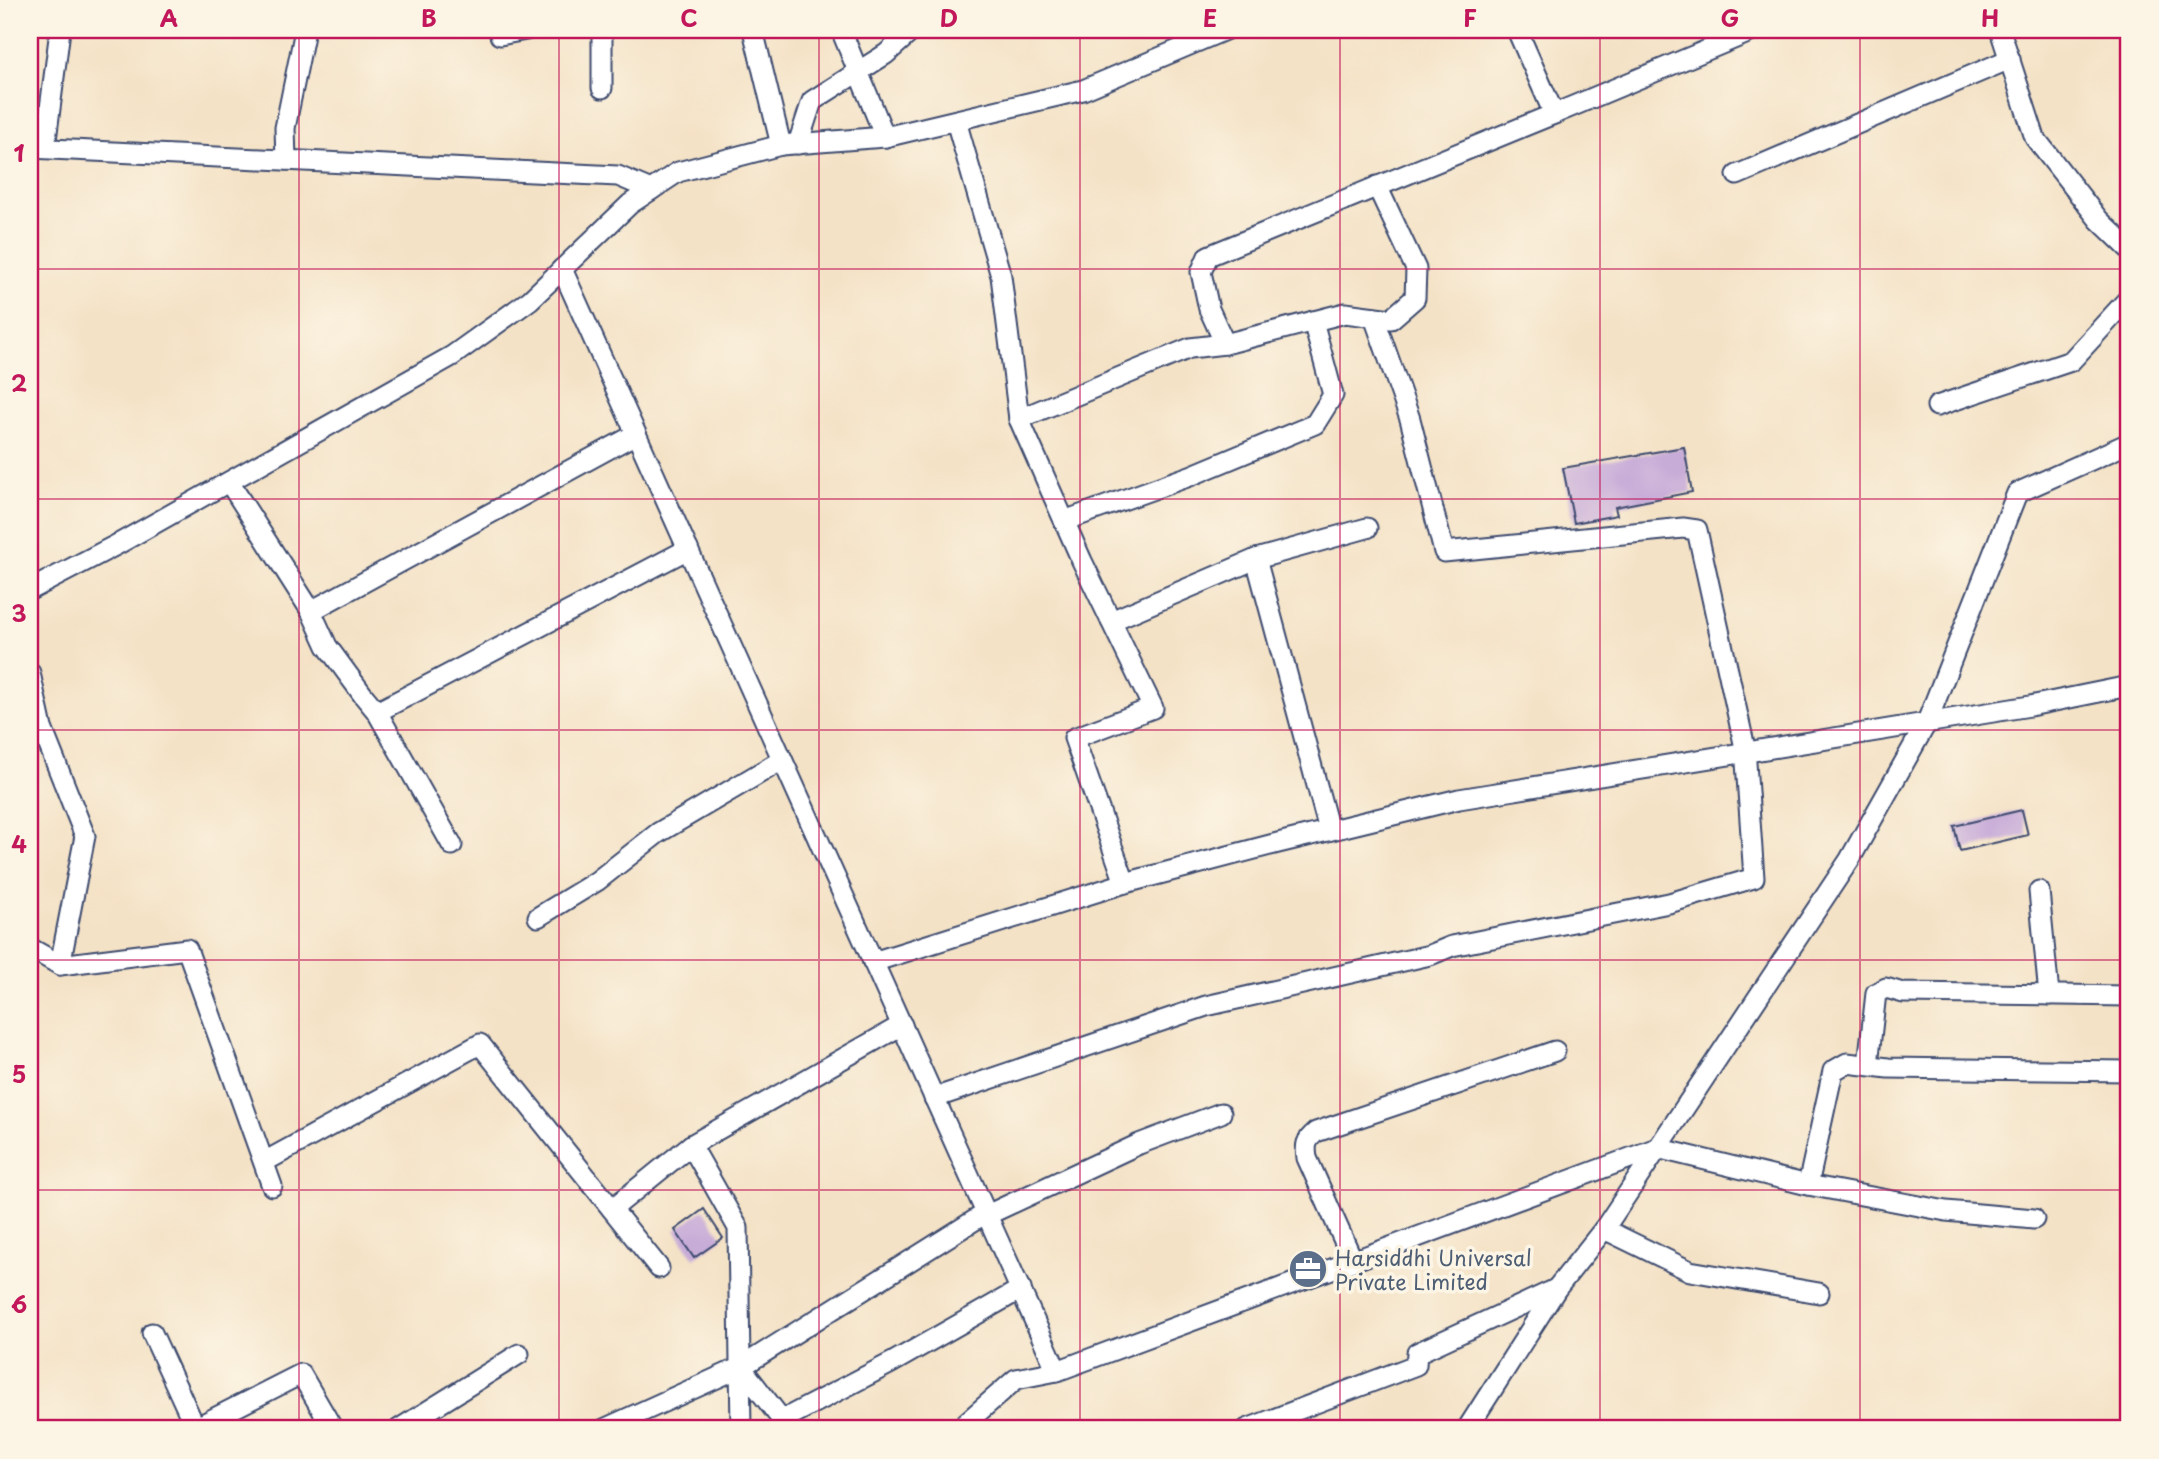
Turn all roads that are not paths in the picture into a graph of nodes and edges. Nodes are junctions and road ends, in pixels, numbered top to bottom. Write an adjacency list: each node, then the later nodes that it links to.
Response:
1 (60, 30): 20 (street)
2 (305, 30): 21 (street)
3 (526, 30): 12 (street)
4 (602, 30): 15 (street)
5 (753, 30): 19 (street)
6 (841, 30): 14 (street)
7 (913, 30): 14 (street)
8 (1225, 30): 17 (street)
9 (1517, 30): 16 (street)
10 (1755, 30): 16 (street)
11 (2000, 30): 13 (street)
12 (500, 35)
13 (2010, 60): 22 (street); 25 (street)
14 (859, 73): 18 (street); 19 (street)
15 (602, 89)
16 (1554, 114): 23 (street)
17 (956, 121): 18 (street); 32 (street)
18 (885, 137): 19 (street)
19 (790, 145): 24 (street)
20 (37, 148): 21 (street)
21 (286, 160): 24 (street)
22 (1737, 175)
23 (1377, 186): 28 (street); 30 (street)
24 (651, 190): 26 (street)
25 (2129, 249)
26 (562, 269): 33 (street); 35 (street)
27 (2129, 298): 31 (street)
28 (1374, 317): 29 (street); 47 (street)
29 (1313, 321): 30 (street); 36 (street)
30 (1225, 344): 32 (street)
31 (1937, 406)
32 (1019, 419): 36 (street)
33 (636, 434): 38 (street); 41 (street)
34 (2129, 443): 46 (street)
35 (229, 481): 40 (street); 41 (street)
36 (1064, 521): 42 (street)
37 (1367, 527): 39 (street)
38 (688, 549): 45 (street); 48 (street)
39 (1256, 559): 42 (street); 49 (street)
40 (30, 590)
41 (311, 611): 45 (street)
42 (1111, 621): 51 (street)
43 (30, 673): 56 (street)
44 (2129, 686): 46 (street)
45 (377, 712): 50 (street)
46 (1927, 722): 47 (street); 66 (street)
47 (1746, 752): 49 (street); 63 (street)
48 (782, 760): 53 (street); 55 (street)
49 (1329, 830): 51 (street)
50 (452, 845)
51 (1125, 883): 55 (street)
52 (2039, 891): 57 (street)
53 (538, 917)
54 (30, 948): 56 (street)
55 (873, 962): 59 (street)
56 (60, 965): 67 (street)
57 (2049, 995): 58 (street); 61 (street)
58 (2129, 996)
59 (902, 1025): 63 (street); 65 (street)
60 (1555, 1051): 74 (street)
61 (1868, 1065): 62 (street); 68 (street)
62 (2129, 1071)
63 (934, 1098): 71 (street)
64 (1222, 1113): 71 (street)
65 (691, 1144): 70 (street); 81 (street)
66 (1657, 1149): 68 (street); 73 (street); 74 (street)
67 (264, 1162): 69 (street); 70 (street)
68 (1808, 1185): 72 (street)
69 (272, 1186)
70 (612, 1209): 75 (street)
71 (986, 1214): 77 (street); 81 (street)
72 (2034, 1219)
73 (1604, 1229): 76 (street); 78 (street)
74 (1353, 1261): 82 (street)
75 (659, 1268)
76 (1557, 1288): 89 (street); 90 (street)
77 (1021, 1290): 81 (street); 82 (street)
78 (1819, 1293)
79 (152, 1333): 83 (street)
80 (519, 1354): 85 (street)
81 (741, 1367): 86 (street); 87 (street)
82 (1057, 1371): 88 (street)
83 (195, 1429): 84 (street)
84 (333, 1429)
85 (399, 1429)
86 (604, 1429)
87 (741, 1429)
88 (958, 1429)
89 (1247, 1429)
90 (1467, 1429)

